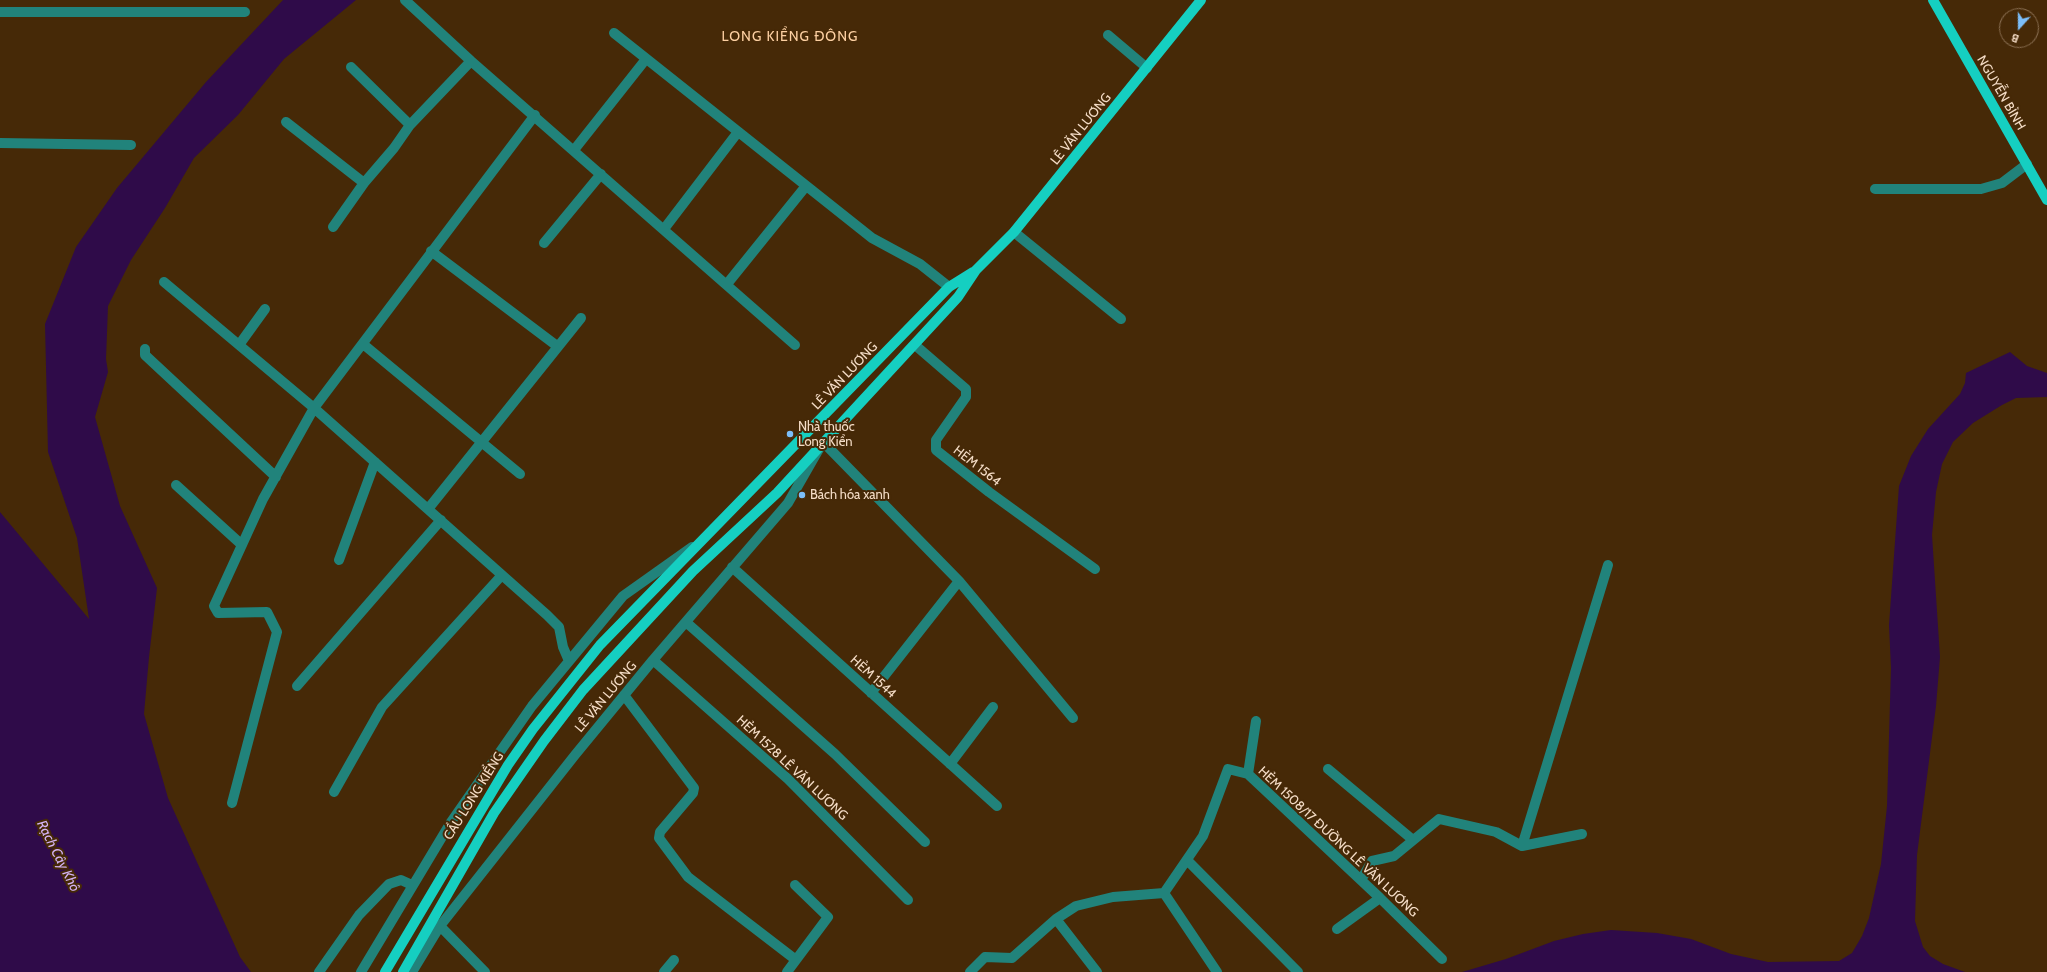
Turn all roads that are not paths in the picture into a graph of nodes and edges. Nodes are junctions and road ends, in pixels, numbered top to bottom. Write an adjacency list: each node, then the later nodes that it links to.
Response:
1 (405, 0): 9 (street)
2 (1201, 0): 10 (main road, LÊ VĂN LƯƠNG)
3 (1933, 0): 19 (main road, NGUYỄN BÌNH)
4 (0, 12): 5 (street)
5 (245, 12)
6 (614, 33): 8 (street)
7 (1111, 36): 10 (street)
8 (646, 59): 15 (street); 18 (street)
9 (471, 61): 12 (street); 14 (street)
10 (1144, 65): 27 (main road, LÊ VĂN LƯƠNG)
11 (351, 67): 14 (street)
12 (535, 115): 18 (street); 29 (street)
13 (286, 122): 21 (street)
14 (410, 125): 21 (street)
15 (738, 132): 22 (street); 26 (street)
16 (0, 143): 17 (street)
17 (131, 145)
18 (574, 150): 20 (street)
19 (2027, 164): 23 (street); 24 (main road, NGUYỄN BÌNH)
20 (601, 174): 26 (street); 28 (street)
21 (364, 183): 25 (street)
22 (806, 186): 32 (street); 33 (street)
23 (1875, 189)
24 (2047, 200)
25 (332, 227)
26 (664, 229): 32 (street)
27 (1014, 232): 30 (main road, LÊ VĂN LƯƠNG); 36 (street)
28 (544, 243)
29 (431, 251): 37 (street); 41 (street)
30 (976, 270): 33 (main road, LÊ VĂN LƯƠNG); 40 (main road, LÊ VĂN LƯƠNG)
31 (164, 282): 38 (street)
32 (727, 284): 39 (street)
33 (949, 287): 52 (main road, LÊ VĂN LƯƠNG)
34 (265, 309): 38 (street)
35 (581, 318): 41 (street)
36 (1120, 319)
37 (363, 344): 43 (street); 44 (street)
38 (239, 345): 43 (street)
39 (795, 345)
40 (915, 345): 45 (main road, LÊ VĂN LƯƠNG); 57 (street, HẺM 1564)
41 (557, 346): 44 (street)
42 (146, 348): 48 (street)
43 (314, 408): 46 (street); 48 (street)
44 (480, 442): 47 (street); 50 (street)
45 (823, 442): 56 (street, LÊ VĂN LƯƠNG); 59 (street); 62 (main road, LÊ VĂN LƯƠNG)
46 (375, 462): 50 (street); 54 (street)
47 (520, 474)
48 (276, 477): 53 (street)
49 (176, 485): 53 (street)
50 (428, 509): 51 (street)
51 (441, 520): 58 (street); 65 (street)
52 (702, 540): 61 (main road, LÊ VĂN LƯƠNG); 64 (street, LÊ VĂN LƯƠNG)
53 (242, 545): 75 (street)
54 (339, 560)
55 (1608, 565): 80 (street)
56 (732, 567): 60 (street, LÊ VĂN LƯƠNG); 66 (street, HẺM 1544)
57 (1095, 568)
58 (502, 575): 64 (street); 74 (street)
59 (959, 581): 66 (street); 69 (street)
60 (687, 623): 63 (street, LÊ VĂN LƯƠNG); 79 (street)
61 (600, 645): 96 (main road, CẦU LONG KIỂNG)
62 (614, 655): 97 (main road, CẦU LONG KIỂNG)
63 (654, 660): 67 (street, LÊ VĂN LƯƠNG); 87 (street, HẺM 1528 LÊ VĂN LƯƠNG)
64 (568, 661): 83 (street, LÊ VĂN LƯƠNG)
65 (297, 686)
66 (871, 693): 71 (street, HẺM 1544)
67 (624, 695): 89 (street, LÊ VĂN LƯƠNG); 93 (street)
68 (993, 707): 71 (street)
69 (1073, 718)
70 (1256, 721): 73 (street)
71 (950, 764): 76 (street, HẺM 1544)
72 (1328, 768): 78 (street)
73 (1248, 774): 81 (street, HẺM 1508/17 ĐƯỜNG LÊ VĂN LƯƠNG); 82 (street, HẺM 1508/17 ĐƯỜNG LÊ VĂN LƯƠNG)
74 (334, 792)
75 (232, 803)
76 (997, 806)
77 (1582, 834): 80 (street)
78 (1413, 840): 80 (street); 82 (street)
79 (925, 842)
80 (1522, 846)
81 (1187, 860): 85 (street, HẺM 1508/17 ĐƯỜNG LÊ VĂN LƯƠNG); 105 (street)
82 (1361, 880): 86 (street, HẺM 1508/17 ĐƯỜNG LÊ VĂN LƯƠNG)
83 (412, 885): 94 (street); 95 (street, LÊ VĂN LƯƠNG)
84 (795, 885): 93 (street)
85 (1164, 893): 88 (street); 104 (street)
86 (1380, 898): 90 (street); 91 (street, HẺM 1508/17 ĐƯỜNG LÊ VĂN LƯƠNG)
87 (908, 900)
88 (1056, 919): 102 (street); 103 (street)
89 (440, 926): 98 (street, LÊ VĂN LƯƠNG); 99 (street)
90 (1337, 929)
91 (1442, 959)
92 (674, 960): 100 (street)
93 (796, 960): 101 (street)
94 (320, 972)
95 (361, 972)
96 (385, 972)
97 (403, 972)
98 (412, 972)
99 (486, 972)
100 (664, 972)
101 (786, 972)
102 (970, 972)
103 (1097, 972)
104 (1217, 972)
105 (1298, 972)

